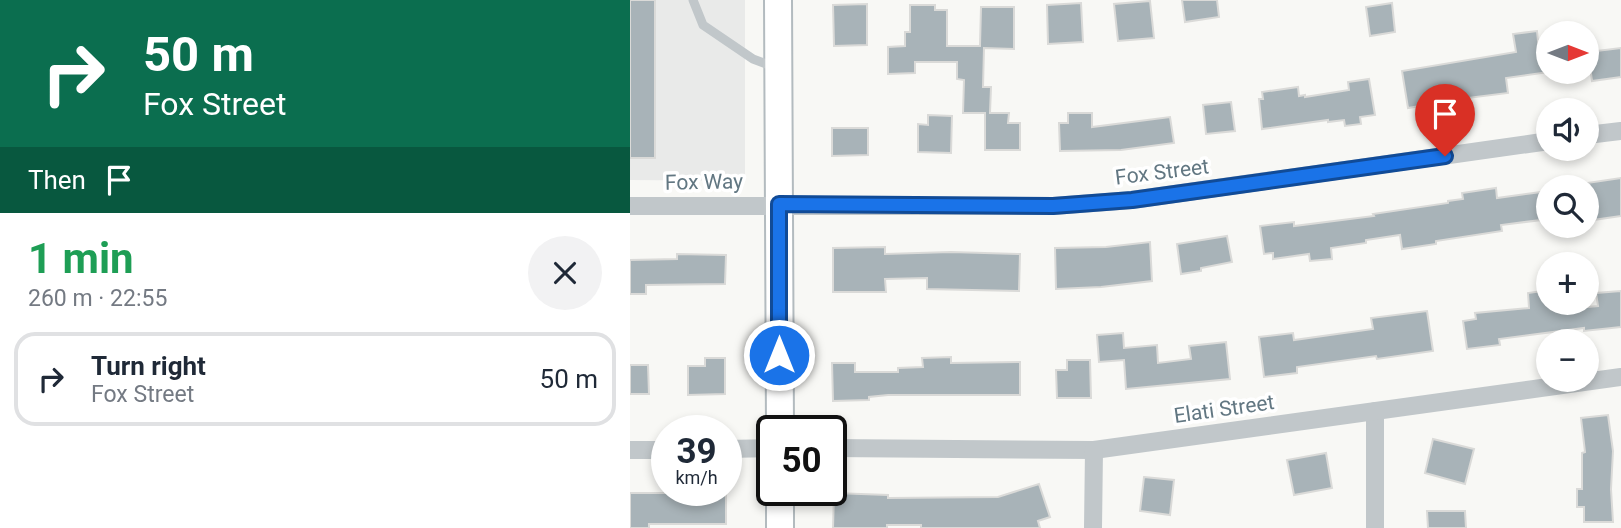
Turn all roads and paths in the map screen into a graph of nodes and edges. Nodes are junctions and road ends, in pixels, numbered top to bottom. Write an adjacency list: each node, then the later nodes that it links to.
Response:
1 (692, 0): 3 (lane)
2 (778, 0): 3 (main road)
3 (778, 68): 7 (main road)
4 (1621, 131): 5 (street)
5 (1599, 134)
6 (1536, 143): 7 (street, Fox Street)
7 (779, 204): 8 (street, Fox Way); 11 (main road)
8 (630, 206)
9 (1621, 377): 10 (street, Elati Street)
10 (1375, 411): 15 (street, Elati Street); 19 (street)
11 (780, 415)
12 (847, 448): 15 (street, Elati Street)
13 (630, 450): 14 (street)
14 (651, 450)
15 (1094, 450): 18 (street)
16 (780, 506): 17 (main road)
17 (780, 528)
18 (1093, 528)
19 (1375, 528)

